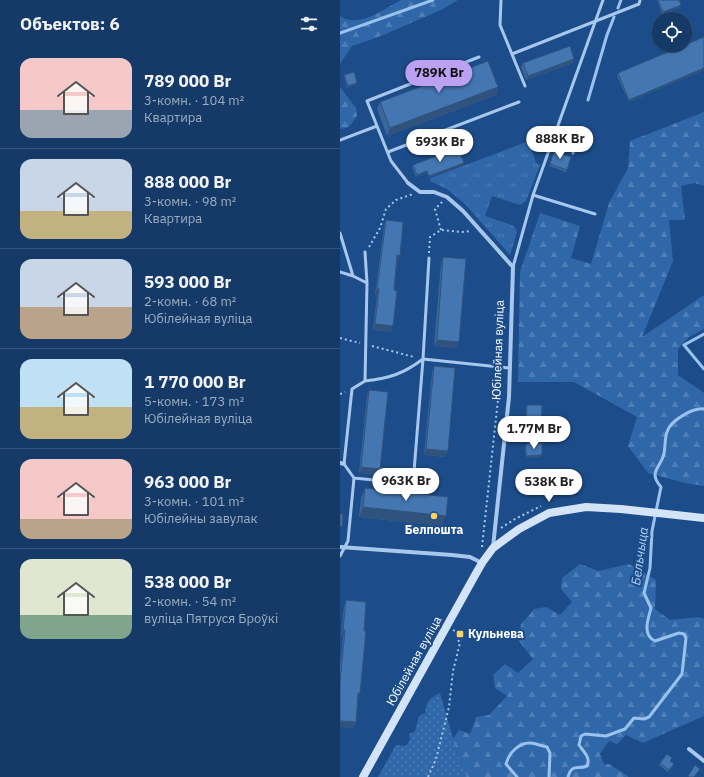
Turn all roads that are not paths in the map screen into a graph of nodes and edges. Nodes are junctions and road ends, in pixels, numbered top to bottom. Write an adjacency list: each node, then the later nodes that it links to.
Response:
1 (501, 0): 5 (lane)
2 (603, 0): 4 (lane)
3 (640, 0): 4 (lane)
4 (595, 21): 5 (lane); 13 (lane)
5 (512, 54): 7 (lane)
6 (479, 58): 9 (lane)
7 (525, 86)
8 (519, 102): 11 (lane)
9 (377, 126): 10 (lane); 11 (lane)
10 (340, 140)
11 (388, 152): 12 (lane)
12 (408, 184): 18 (street)
13 (533, 195): 14 (lane); 18 (lane)
14 (595, 214)
15 (340, 233): 20 (lane)
16 (365, 252): 21 (lane)
17 (429, 258): 22 (lane)
18 (513, 267): 23 (street, Юбілейная вуліца)
19 (340, 272): 20 (lane)
20 (353, 276): 21 (lane)
21 (367, 284): 24 (lane)
22 (423, 359): 23 (lane); 24 (lane); 26 (lane)
23 (509, 368): 29 (street, Юбілейная вуліца)
24 (365, 381): 25 (lane)
25 (342, 463): 26 (lane)
26 (354, 478): 28 (lane)
27 (702, 518): 29 (main road)
28 (342, 547): 30 (lane); 31 (street)
29 (493, 548): 31 (main road, Юбілейная вуліца)
30 (340, 556)
31 (482, 563): 34 (main road, Юбілейная вуліца)
32 (689, 749): 33 (street)
33 (704, 761)
34 (363, 777)

